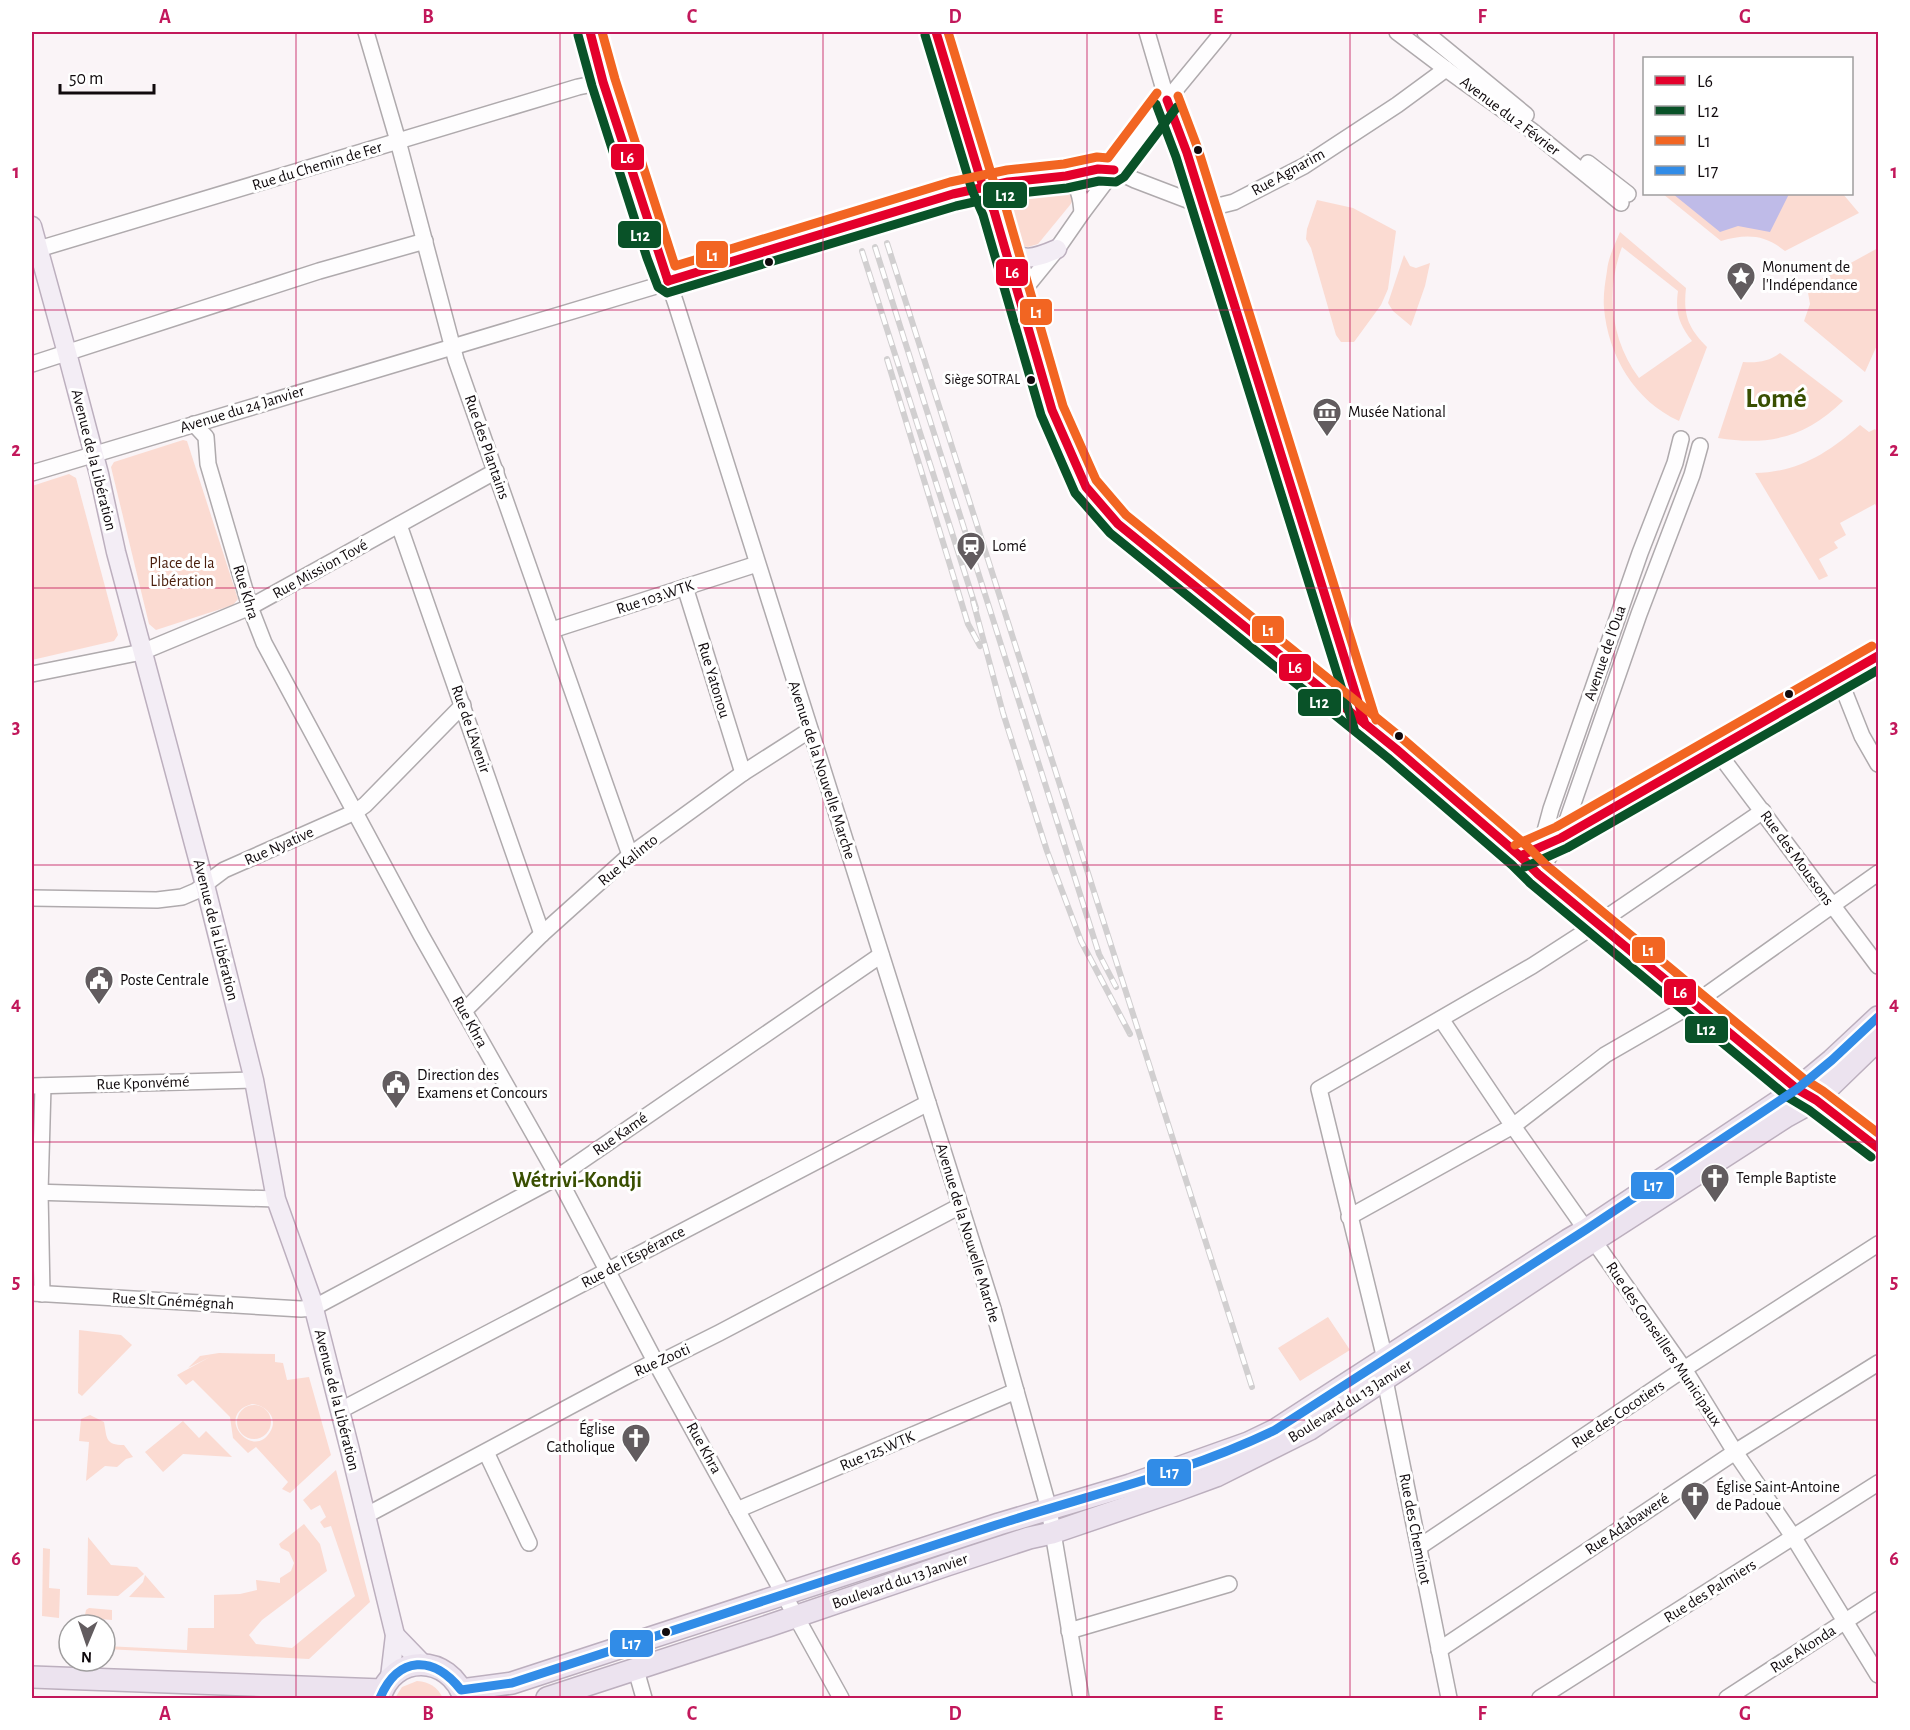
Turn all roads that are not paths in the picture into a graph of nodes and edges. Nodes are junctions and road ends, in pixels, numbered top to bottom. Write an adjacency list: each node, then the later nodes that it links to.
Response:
1 (366, 32): 11 (street, Rue des Plantains)
2 (590, 32): 9 (street, Avenue de la Nouvelle Marche)
3 (936, 32): 15 (main road)
4 (1147, 32): 10 (street)
5 (1223, 32): 10 (street)
6 (1397, 32): 8 (street, Avenue du 2 Février)
7 (1425, 32): 8 (street, Avenue du 2 Février)
8 (1446, 69): 16 (street, Rue Agnarim)
9 (603, 82): 11 (street, Rue du Chemin de Fer); 24 (street, Avenue de la Nouvelle Marche)
10 (1167, 100): 12 (street); 16 (street)
11 (398, 141): 20 (street, Rue des Plantains); 23 (street, Rue du Chemin de Fer)
12 (1114, 170): 13 (street); 16 (street, Rue Agnarim); 18 (street)
13 (1065, 176): 14 (street); 18 (street)
14 (1008, 182): 15 (street); 17 (main road)
15 (982, 187): 17 (main road); 24 (street)
16 (1203, 206): 45 (street)
17 (994, 212): 21 (main road)
18 (1082, 213): 22 (street)
19 (32, 226): 23 (main road, Avenue de la Libération)
20 (425, 241): 26 (street, Rue des Plantains); 27 (street)
21 (1003, 243): 22 (main road); 25 (main road)
22 (1057, 249): 25 (street)
23 (35, 250): 27 (main road, Avenue de la Libération)
24 (668, 281): 26 (street, Avenue du 24 Janvier); 36 (street, Avenue de la Nouvelle Marche)
25 (1018, 297): 45 (main road)
26 (453, 346): 29 (street, Avenue du 24 Janvier); 33 (street, Rue des Plantains)
27 (67, 353): 28 (street); 32 (main road, Avenue de la Libération)
28 (32, 364)
29 (194, 424): 32 (street, Avenue du 24 Janvier); 38 (street, Rue Khra)
30 (1681, 439): 53 (street, Avenue de l'Oua)
31 (1700, 446): 52 (street, Avenue de l'Oua)
32 (93, 453): 34 (street, Avenue du 24 Janvier); 40 (main road, Avenue de la Libération)
33 (496, 471): 35 (street, Rue Mission Tové); 39 (street, Rue des Plantains)
34 (32, 472)
35 (399, 525): 38 (street, Rue Mission Tové); 44 (street, Rue de L'Avenir)
36 (757, 564): 37 (street, Rue 103.WTK); 46 (street, Avenue de la Nouvelle Marche)
37 (685, 587): 39 (street, Rue 103.WTK); 49 (street, Rue Yatonou)
38 (250, 607): 40 (street, Rue Mission Tové); 51 (street, Rue Khra)
39 (552, 630): 54 (street, Rue des Plantains)
40 (142, 652): 42 (street, Rue Mission Tové); 58 (main road, Avenue de la Libération)
41 (1878, 656): 43 (street)
42 (32, 677)
43 (1839, 678): 47 (street); 48 (street)
44 (463, 705): 51 (street, Rue Nyative); 62 (street, Rue de L'Avenir)
45 (1365, 724): 55 (main road)
46 (810, 730): 49 (street, Rue Kalinto); 63 (street, Avenue de la Nouvelle Marche)
47 (1716, 750): 50 (street, Rue des Moussons); 52 (street)
48 (1878, 764)
49 (743, 773): 54 (street, Rue Kalinto)
50 (1762, 811): 60 (street, Rue des Moussons); 61 (street)
51 (355, 812): 58 (street, Rue Nyative); 66 (street, Rue Khra)
52 (1561, 838): 53 (street); 57 (street)
53 (1542, 846): 55 (street)
54 (630, 855): 62 (street, Rue Kalinto)
55 (1520, 856): 57 (main road)
56 (1878, 873): 60 (street)
57 (1538, 874): 61 (main road)
58 (205, 885): 59 (street, Rue Nyative); 70 (main road, Avenue de la Libération)
59 (32, 898)
60 (1832, 906): 64 (street, Rue des Moussons); 65 (street)
61 (1597, 924): 65 (main road); 68 (street)
62 (542, 934): 66 (street, Rue Kalinto)
63 (881, 955): 74 (street, Avenue de la Nouvelle Marche); 77 (street, Rue Kamé)
64 (1878, 966)
65 (1695, 1003): 72 (main road); 75 (street)
66 (464, 1011): 77 (street, Rue Khra)
67 (1878, 1017): 72 (highway, Boulevard du 13 Janvier)
68 (1441, 1019): 75 (street, Rue des Conseillers Municipaux); 81 (street, Rue des Cheminot)
69 (1878, 1040): 73 (highway, Boulevard du 13 Janvier)
70 (254, 1080): 71 (street, Rue Kponvémé); 79 (main road, Avenue de la Libération)
71 (37, 1086): 78 (street)
72 (1797, 1089): 73 (highway); 82 (highway, Boulevard du 13 Janvier)
73 (1816, 1100): 76 (highway); 82 (highway, Boulevard du 13 Janvier)
74 (928, 1103): 80 (street, Avenue de la Nouvelle Marche); 84 (street, Rue de l'Espérance)
75 (1513, 1126): 81 (street); 82 (street, Rue des Conseillers Municipaux)
76 (1878, 1148)
77 (558, 1177): 84 (street, Rue Khra); 86 (street, Rue Kamé)
78 (36, 1192): 79 (street); 85 (street)
79 (276, 1198): 86 (main road, Avenue de la Libération)
80 (960, 1206): 88 (street, Rue Zooti); 92 (street, Avenue de la Nouvelle Marche)
81 (1349, 1216): 87 (street, Rue des Cheminot)
82 (1591, 1235): 87 (highway, Boulevard du 13 Janvier); 90 (street, Rue des Conseillers Municipaux); 91 (highway, Boulevard du 13 Janvier)
83 (1878, 1244): 90 (street, Rue des Cocotiers)
84 (608, 1270): 88 (street, Rue Khra); 93 (street, Rue de l'Espérance)
85 (37, 1294): 86 (street, Rue Slt Gnémégnah)
86 (314, 1308): 93 (main road, Avenue de la Libération)
87 (1386, 1359): 91 (street, Rue des Cheminot); 97 (highway, Boulevard du 13 Janvier)
88 (656, 1363): 94 (street, Rue Zooti); 98 (street, Rue Khra)
89 (1878, 1363): 95 (street, Rue Adabaweré)
90 (1684, 1369): 95 (street, Rue des Conseillers Municipaux); 103 (street, Rue des Cocotiers)
91 (1385, 1380): 100 (highway, Boulevard du 13 Janvier); 103 (street, Rue des Cheminot)
92 (1016, 1391): 97 (street, Avenue de la Nouvelle Marche); 98 (street, Rue 125.WTK)
93 (339, 1411): 99 (main road, Avenue de la Libération)
94 (486, 1452): 99 (street, Rue Zooti); 102 (street)
95 (1734, 1452): 101 (street, Rue des Conseillers Municipaux); 110 (street, Rue Adabaweré)
96 (1878, 1483): 101 (street, Rue des Palmiers)
97 (1049, 1509): 100 (street, Avenue de la Nouvelle Marche); 106 (highway, Boulevard du 13 Janvier)
98 (737, 1510): 106 (street, Rue Khra)
99 (365, 1516): 109 (main road, Avenue de la Libération)
100 (1052, 1533): 106 (highway, Boulevard du 13 Janvier); 108 (street, Avenue de la Nouvelle Marche)
101 (1794, 1538): 107 (street, Rue des Conseillers Municipaux); 123 (street, Rue des Palmiers)
102 (529, 1543)
103 (1419, 1547): 110 (street, Rue des Cheminot)
104 (1229, 1584): 108 (street)
105 (1878, 1600): 107 (street, Rue Akonda)
106 (789, 1605): 112 (highway, Boulevard du 13 Janvier); 117 (highway, Boulevard du 13 Janvier); 120 (street, Rue Khra)
107 (1844, 1622): 113 (street, Rue des Conseillers Municipaux); 124 (street, Rue Akonda)
108 (1069, 1631): 121 (street, Avenue de la Nouvelle Marche)
109 (395, 1635): 111 (main road); 115 (main road)
110 (1439, 1650): 122 (street, Rue des Cheminot)
111 (423, 1664): 115 (highway); 117 (highway)
112 (636, 1670): 118 (highway, Boulevard du 13 Janvier); 119 (street)
113 (1878, 1676)
114 (32, 1677): 116 (highway)
115 (384, 1689): 116 (highway)
116 (132, 1690)
117 (462, 1694)
118 (547, 1698)
119 (644, 1698)
120 (841, 1698)
121 (1081, 1698)
122 (1449, 1698)
123 (1540, 1698)
124 (1727, 1698)

